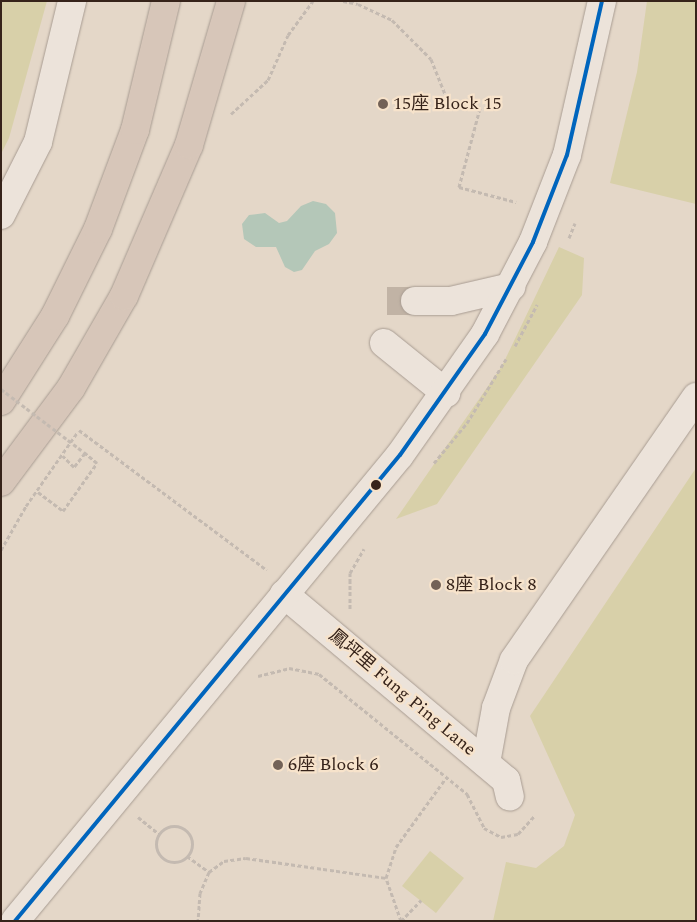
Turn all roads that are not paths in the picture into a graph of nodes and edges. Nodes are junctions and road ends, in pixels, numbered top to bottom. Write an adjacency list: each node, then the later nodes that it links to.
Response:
1 (72, 1): 5 (street)
2 (166, 1): 11 (highway)
3 (231, 1): 12 (highway)
4 (602, 1): 6 (street)
5 (1, 215)
6 (511, 287): 7 (street); 9 (street)
7 (416, 301)
8 (384, 343): 9 (street)
9 (446, 392): 13 (street)
10 (696, 397): 14 (street)
11 (1, 401)
12 (1, 482)
13 (278, 584): 14 (street, 鳳坪里 Fung Ping Lane); 16 (street)
14 (486, 764): 15 (street, 鳳坪里 Fung Ping Lane)
15 (510, 796)
16 (15, 921)

